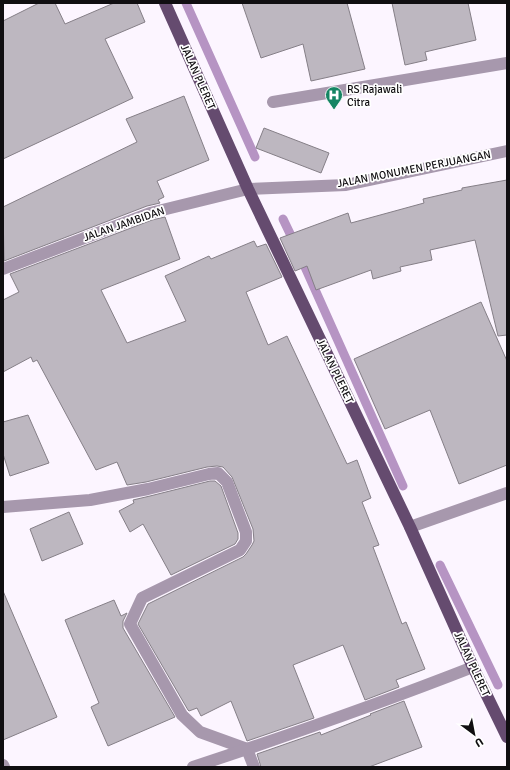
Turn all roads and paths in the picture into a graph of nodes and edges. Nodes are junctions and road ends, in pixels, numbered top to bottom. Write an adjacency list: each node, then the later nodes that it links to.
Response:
1 (165, 3): 5 (main road, JALAN PLERET)
2 (507, 63): 3 (street)
3 (273, 102)
4 (507, 151): 5 (street, JALAN MONUMEN PERJUANGAN)
5 (248, 189): 6 (street, JALAN JAMBIDAN); 9 (main road, JALAN PLERET)
6 (3, 267)
7 (507, 493): 9 (street)
8 (3, 507): 13 (street)
9 (410, 527): 10 (main road, JALAN PLERET)
10 (473, 666): 11 (main road, JALAN PLERET); 13 (street)
11 (504, 722): 12 (main road, JALAN PLERET)
12 (507, 737)
13 (247, 749): 14 (street); 15 (street)
14 (193, 767)
15 (254, 767)

